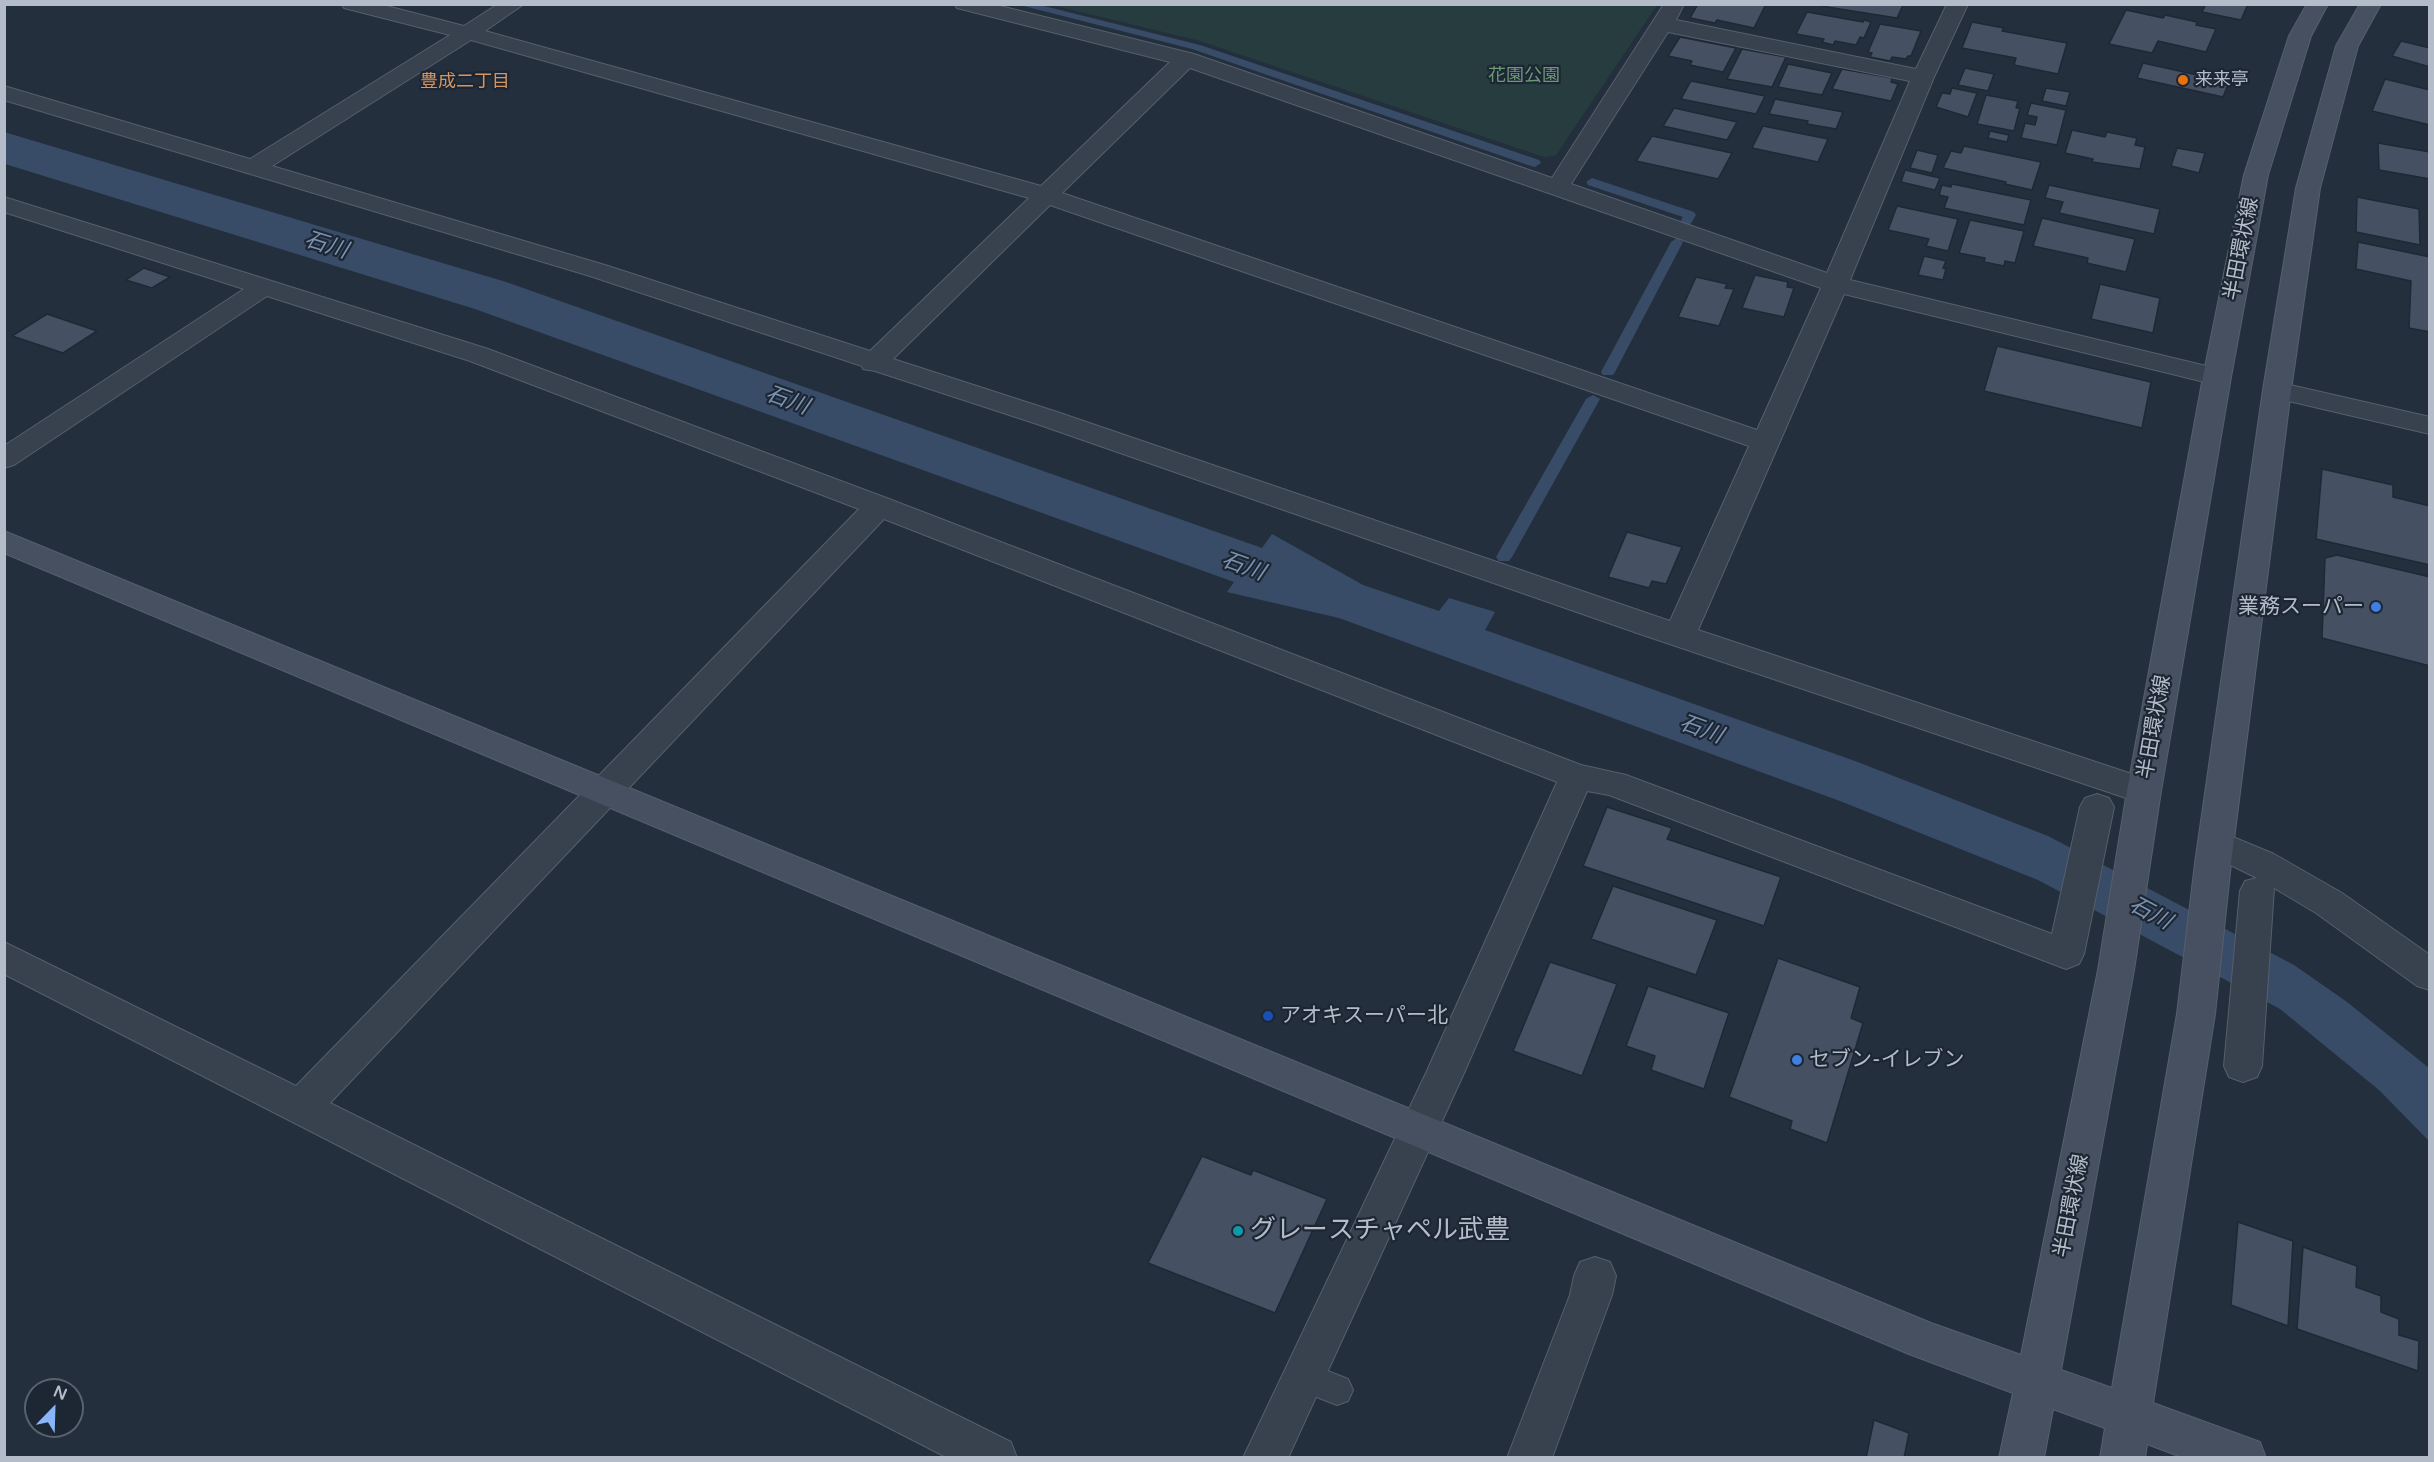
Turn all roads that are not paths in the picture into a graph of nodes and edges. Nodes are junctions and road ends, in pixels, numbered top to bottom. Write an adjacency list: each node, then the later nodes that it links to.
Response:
1 (351, 4): 9 (street)
2 (514, 4): 9 (street)
3 (964, 4): 10 (street)
4 (1675, 4): 8 (street)
5 (1958, 4): 11 (street)
6 (2318, 4): 20 (main road, 半田環状線)
7 (2371, 4): 21 (main road)
8 (1663, 24): 11 (street); 14 (street)
9 (468, 33): 13 (street); 15 (street)
10 (1186, 59): 14 (street); 15 (street)
11 (1923, 77): 17 (street)
12 (4, 93): 13 (street)
13 (253, 167): 19 (street)
14 (1557, 188): 17 (street)
15 (1046, 195): 19 (street); 23 (street)
16 (4, 204): 18 (street)
17 (1835, 284): 20 (street); 23 (street)
18 (265, 286): 24 (street); 25 (street)
19 (873, 363): 27 (street)
20 (2217, 377): 31 (main road, 半田環状線)
21 (2277, 390): 22 (street); 32 (main road)
22 (2430, 426)
23 (1764, 442): 27 (street)
24 (4, 459)
25 (879, 506): 28 (street); 29 (street)
26 (4, 541): 29 (main road)
27 (1680, 635): 31 (street)
28 (1576, 776): 30 (street); 38 (street)
29 (605, 792): 37 (street); 38 (main road)
30 (2097, 807)
31 (2142, 807): 40 (main road, 半田環状線)
32 (2215, 853): 35 (street); 41 (main road)
33 (2258, 891): 36 (street)
34 (4, 957): 37 (street)
35 (2430, 975)
36 (2243, 1066)
37 (300, 1108): 42 (street)
38 (1418, 1129): 40 (main road); 43 (street)
39 (1595, 1276): 44 (street)
40 (2036, 1382): 41 (main road); 45 (main road, 半田環状線)
41 (2128, 1415): 46 (main road); 47 (main road)
42 (995, 1458)
43 (1265, 1458)
44 (1528, 1458)
45 (2021, 1458)
46 (2122, 1458)
47 (2244, 1458)

